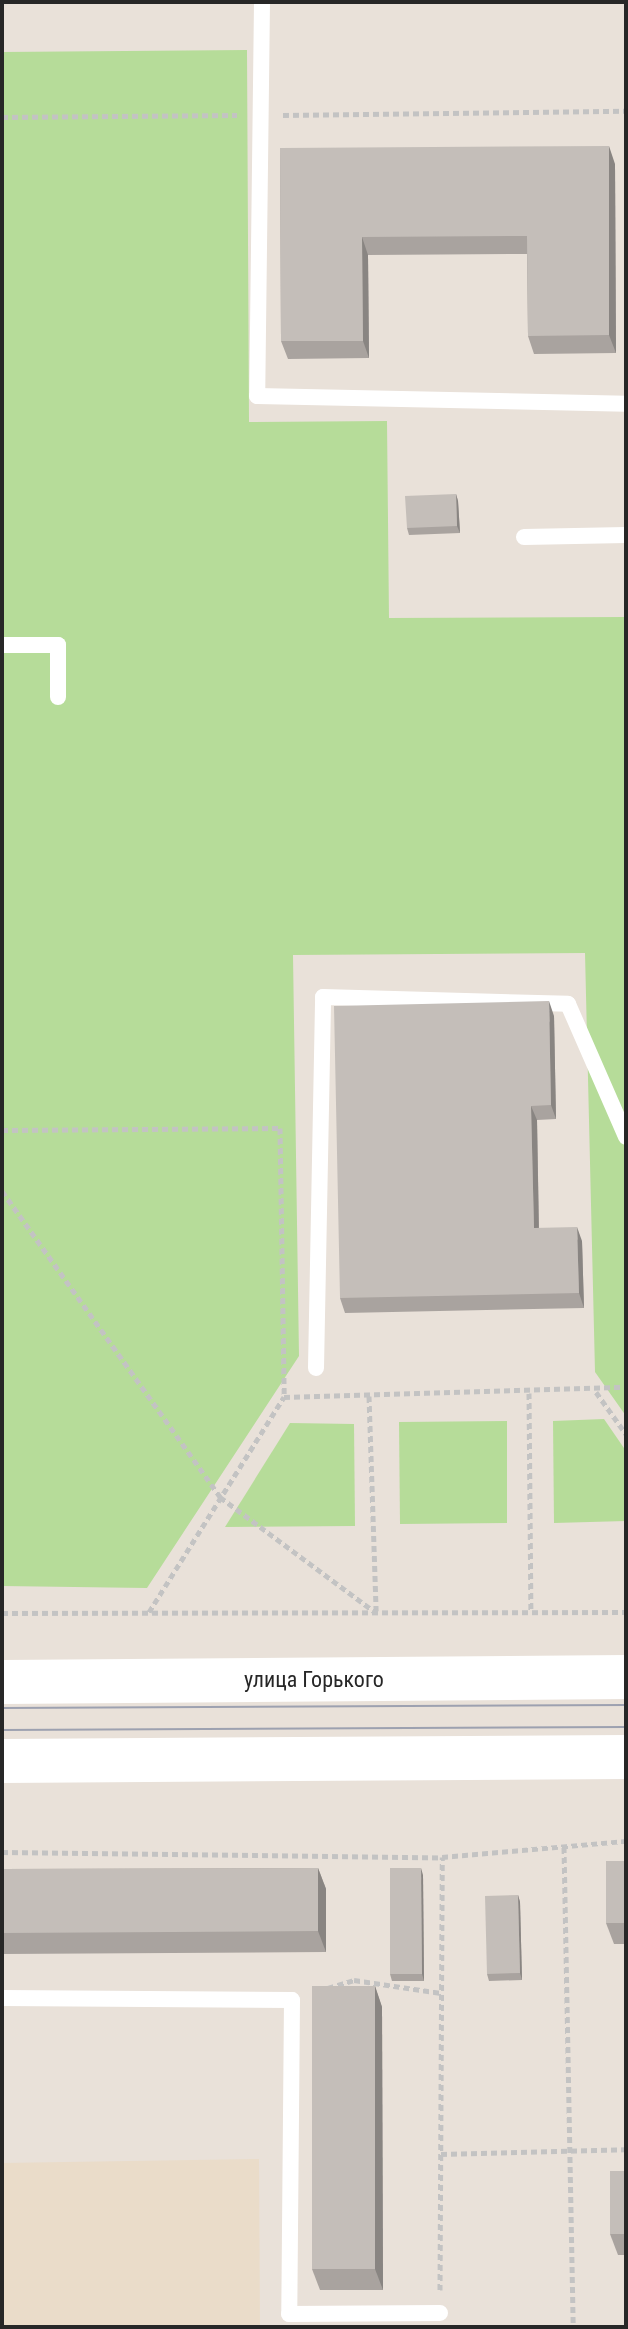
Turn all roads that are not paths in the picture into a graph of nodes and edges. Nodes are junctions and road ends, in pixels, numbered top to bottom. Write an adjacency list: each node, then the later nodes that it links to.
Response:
1 (262, 2): 2 (lane)
2 (626, 404)
3 (626, 535): 4 (lane)
4 (524, 537)
5 (2, 645): 6 (lane)
6 (58, 697)
7 (626, 1137): 8 (lane)
8 (316, 1368)
9 (626, 1677): 10 (main road, улица Горького)
10 (2, 1682)
11 (626, 1757): 12 (main road)
12 (2, 1761)
13 (2, 1998): 14 (lane)
14 (440, 2313)

